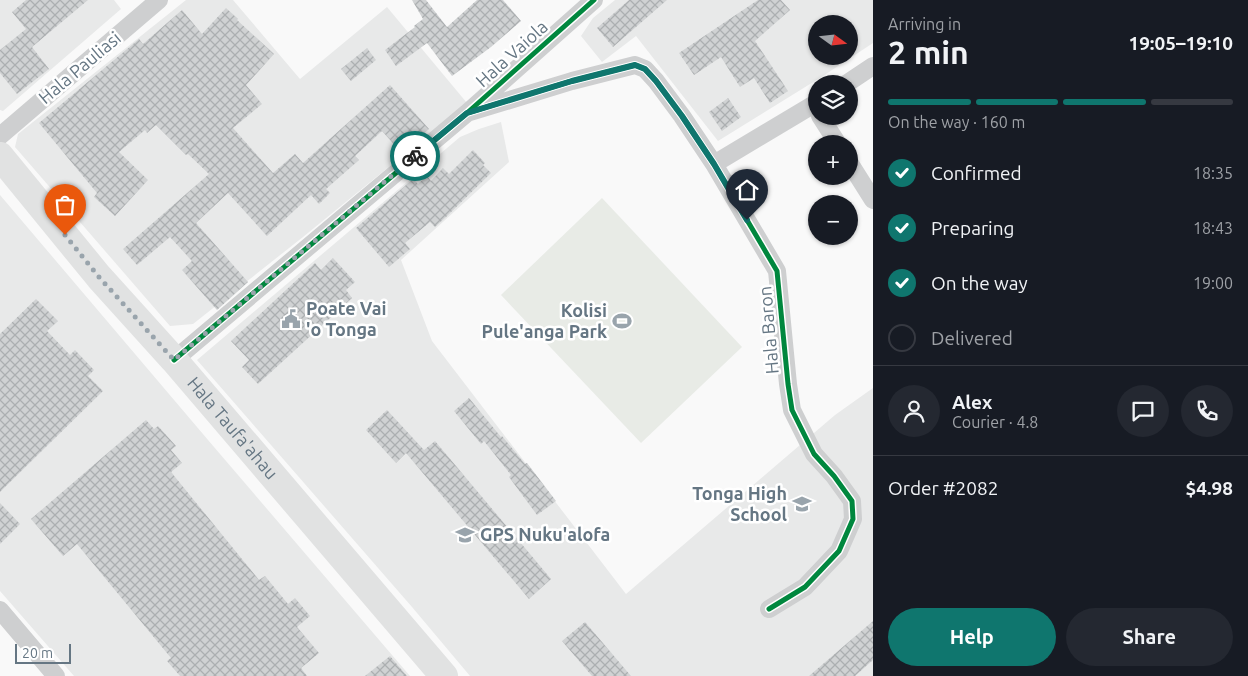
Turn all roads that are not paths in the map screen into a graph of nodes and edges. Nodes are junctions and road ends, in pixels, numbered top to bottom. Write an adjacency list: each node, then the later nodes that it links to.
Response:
1 (159, 0): 7 (street, Hala Pauliasi)
2 (594, 0): 5 (street, Hala Vaiola)
3 (873, 66): 4 (street)
4 (858, 76)
5 (467, 113): 9 (street, Hala Baron); 12 (street, Hala Vaiola)
6 (808, 113): 9 (street)
7 (0, 136)
8 (0, 156): 12 (main road, Hala Taufa'ahau)
9 (714, 164): 13 (street, Hala Baron)
10 (858, 176): 11 (street)
11 (873, 200)
12 (174, 360): 16 (main road, Hala Taufa'ahau)
13 (769, 609)
14 (0, 610): 15 (street)
15 (56, 676)
16 (444, 676)

